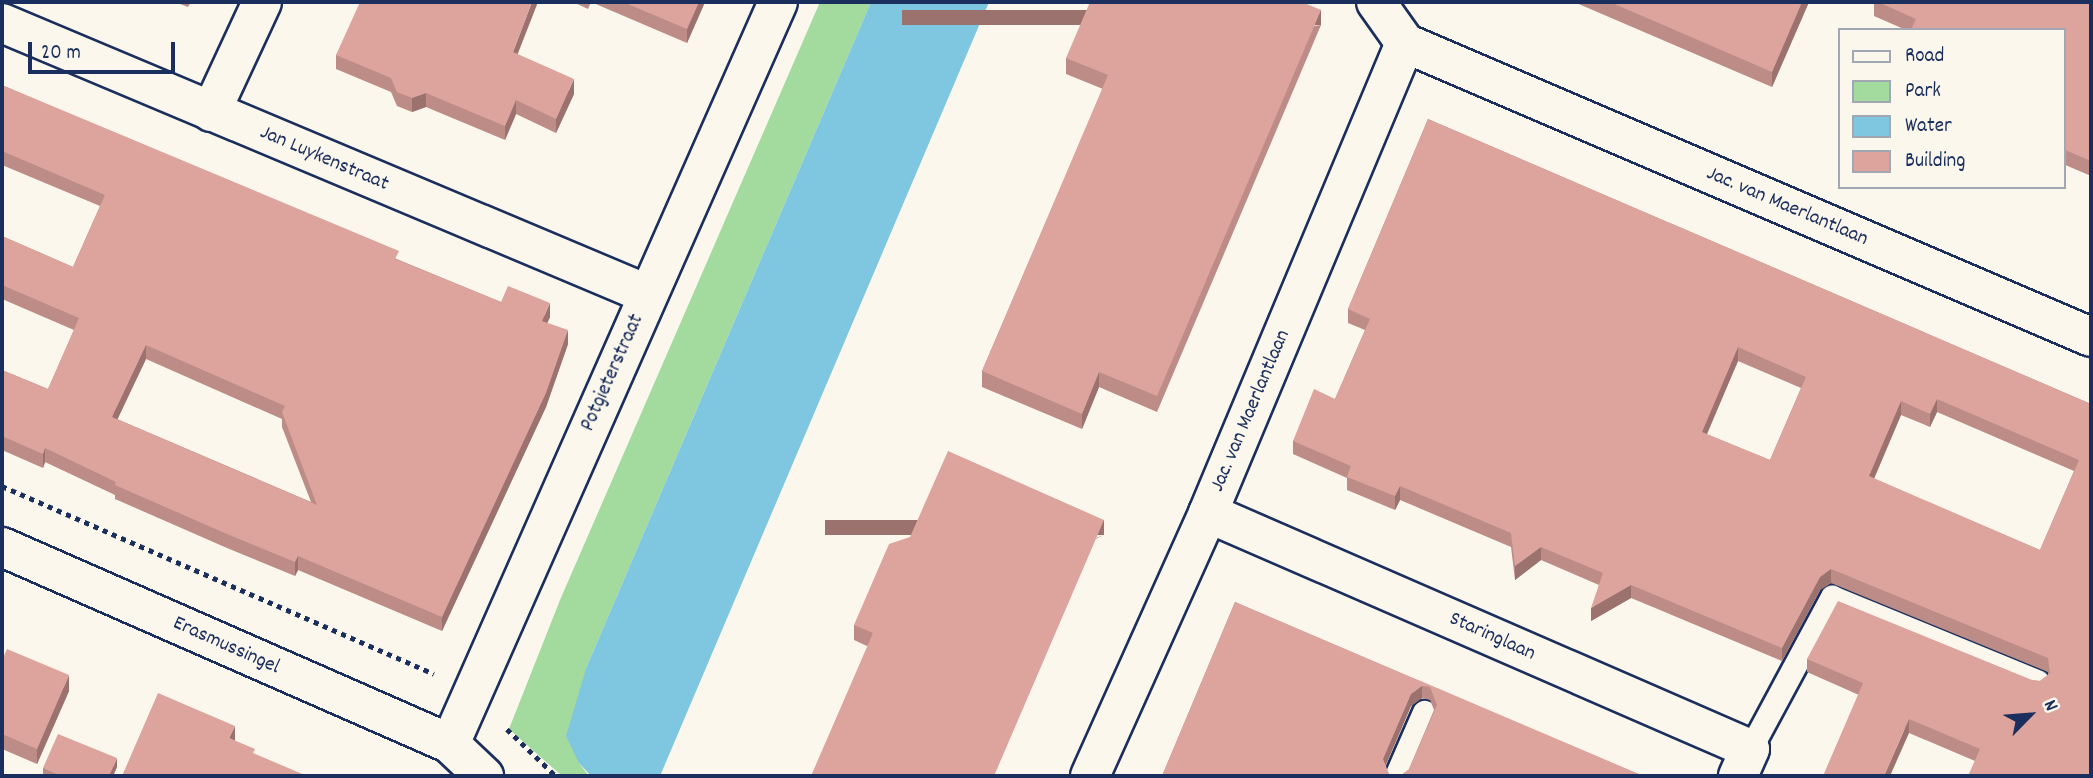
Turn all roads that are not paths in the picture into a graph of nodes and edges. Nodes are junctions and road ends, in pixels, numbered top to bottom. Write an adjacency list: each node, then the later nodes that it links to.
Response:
1 (262, 2): 6 (street)
2 (778, 2): 7 (street, Potgieterstraat)
3 (1376, 2): 5 (street)
4 (2, 23): 6 (street, Jan Luykenstraat)
5 (1405, 43): 8 (street, Jac. van Maerlantlaan); 9 (street, Jac. van Maerlantlaan)
6 (211, 112): 7 (street, Jan Luykenstraat)
7 (648, 294): 13 (street, Potgieterstraat)
8 (2091, 337)
9 (1208, 513): 14 (street, Staringlaan); 16 (street, Jac. van Maerlantlaan)
10 (2, 547): 13 (street, Erasmussingel)
11 (2037, 681): 14 (lane)
12 (1424, 712): 17 (lane)
13 (450, 744): 15 (street, Erasmussingel)
14 (1744, 763)
15 (484, 776)
16 (1090, 776)
17 (1396, 776)

